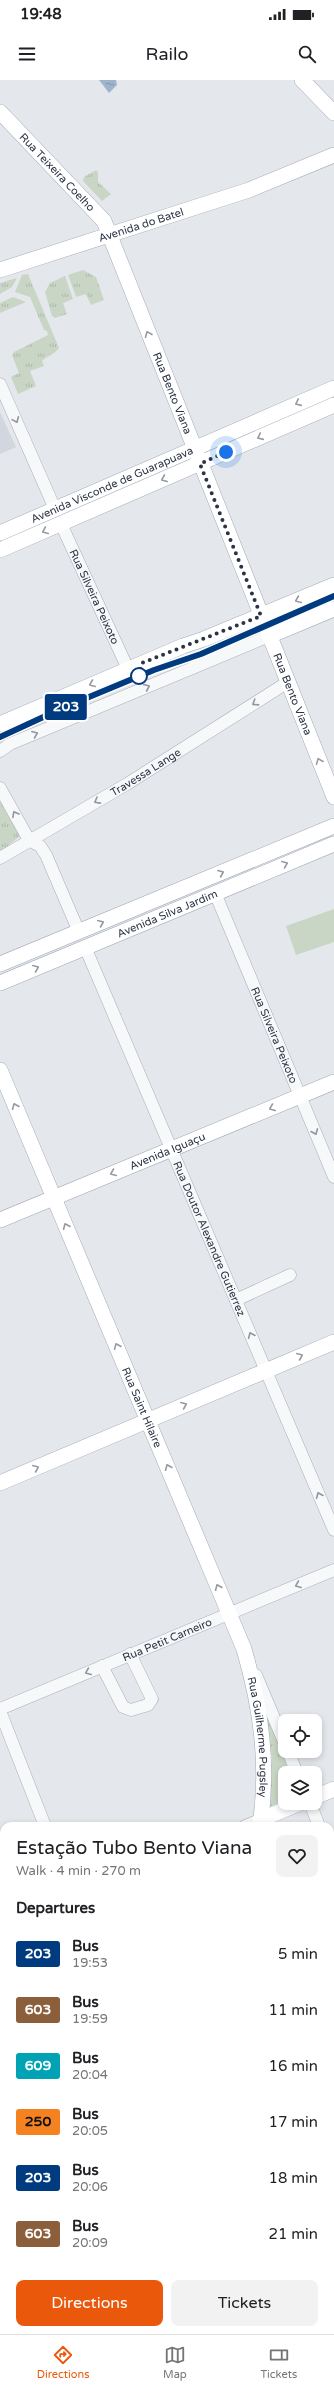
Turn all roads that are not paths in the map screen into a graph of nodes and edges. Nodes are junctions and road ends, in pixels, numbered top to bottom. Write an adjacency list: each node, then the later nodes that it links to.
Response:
1 (302, 80): 3 (main road)
2 (0, 112): 7 (main road, Rua Teixeira Coelho)
3 (334, 113)
4 (334, 146): 6 (main road, Avenida do Batel)
5 (334, 155): 6 (main road, Avenida do Batel)
6 (280, 177): 7 (main road, Avenida do Batel)
7 (108, 235): 8 (main road, Avenida do Batel); 14 (main road, Rua Bento Viana, one-way to 7)
8 (0, 270)
9 (0, 384): 18 (street, one-way to 18)
10 (334, 388): 12 (main road, Avenida Visconde de Guarapuava, one-way to 12)
11 (334, 405): 13 (main road, Avenida Visconde de Guarapuava)
12 (262, 419): 13 (main road); 14 (main road, Avenida Visconde de Guarapuava)
13 (290, 424): 15 (main road, Avenida Visconde de Guarapuava, one-way to 15)
14 (194, 449): 15 (main road, Rua Bento Viana); 16 (main road, Avenida Visconde de Guarapuava)
15 (200, 464): 17 (main road, Avenida Visconde de Guarapuava, one-way to 17); 24 (main road, Rua Bento Viana)
16 (80, 498): 17 (main road); 18 (main road, Avenida Visconde de Guarapuava)
17 (102, 506): 19 (main road, Avenida Visconde de Guarapuava)
18 (55, 509): 20 (main road, Avenida Visconde de Guarapuava)
19 (61, 524): 21 (main road, Avenida Visconde de Guarapuava, one-way to 21); 26 (street, Rua Silveira Peixoto)
20 (0, 533)
21 (0, 550)
22 (334, 585): 24 (main road, one-way to 24)
23 (334, 609): 25 (main road)
24 (261, 616): 25 (main road, Rua Bento Viana); 26 (main road)
25 (269, 636): 27 (main road, Rua Bento Viana); 29 (street, one-way to 25)
26 (128, 669): 28 (main road, one-way to 28)
27 (288, 682): 31 (main road, Rua Bento Viana, one-way to 27); 33 (street, Travessa Lange, one-way to 33)
28 (0, 724)
29 (0, 751)
30 (0, 788): 33 (street, one-way to 30)
31 (334, 797)
32 (334, 826): 35 (main road, Avenida Silva Jardim)
33 (29, 840): 36 (street, Travessa Lange); 41 (street)
34 (334, 844): 37 (main road, Avenida Silva Jardim, one-way to 34)
35 (270, 852): 37 (main road); 39 (main road, Avenida Silva Jardim, one-way to 35)
36 (0, 858)
37 (245, 880): 38 (main road, Avenida Silva Jardim)
38 (215, 893): 40 (main road, Avenida Silva Jardim); 47 (street, Rua Silveira Peixoto)
39 (168, 895): 40 (main road); 41 (main road, Avenida Silva Jardim, one-way to 39)
40 (193, 902): 42 (main road, Avenida Silva Jardim)
41 (79, 932): 43 (main road, Avenida Silva Jardim)
42 (86, 947): 44 (main road, Avenida Silva Jardim, one-way to 42); 48 (street, Rua Doutor Alexandre Gutierrez)
43 (0, 964)
44 (0, 982)
45 (0, 1070): 50 (main road, Rua Saint Hilaire, one-way to 45)
46 (334, 1082): 47 (main road, Avenida Iguaçu)
47 (300, 1096): 48 (main road, Avenida Iguaçu, one-way to 48); 49 (street, Rua Silveira Peixoto, one-way to 49)
48 (172, 1149): 50 (main road, Avenida Iguaçu, one-way to 50); 53 (street, Rua Doutor Alexandre Gutierrez)
49 (334, 1177)
50 (54, 1198): 51 (main road, Avenida Iguaçu); 56 (main road, Rua Saint Hilaire, one-way to 50)
51 (0, 1220)
52 (290, 1275): 53 (street)
53 (236, 1300): 55 (street, Rua Doutor Alexandre Gutierrez, one-way to 53)
54 (334, 1342): 55 (main road, one-way to 54)
55 (266, 1371): 56 (main road, one-way to 55); 58 (street, Rua Doutor Alexandre Gutierrez, one-way to 55)
56 (148, 1420): 57 (main road, one-way to 56); 60 (main road, Rua Saint Hilaire, one-way to 56)
57 (0, 1483)
58 (334, 1530)
59 (334, 1570): 60 (street, Rua Petit Carneiro, one-way to 60)
60 (230, 1613): 61 (main road, Rua Saint Hilaire); 62 (street, Rua Petit Carneiro)
61 (244, 1649): 65 (street, Rua Saint Hilaire); 71 (main road, Rua Guilherme Pugsley)
62 (130, 1654): 63 (street, Rua Petit Carneiro); 63 (street)
63 (102, 1666): 64 (street, Rua Petit Carneiro, one-way to 64)
64 (0, 1710): 70 (street)
65 (278, 1728)
66 (334, 1789): 67 (main road)
67 (322, 1794)
68 (286, 1810): 72 (main road)
69 (313, 1810): 73 (street)
70 (42, 1822)
71 (260, 1822)
72 (262, 1822)
73 (318, 1822)

